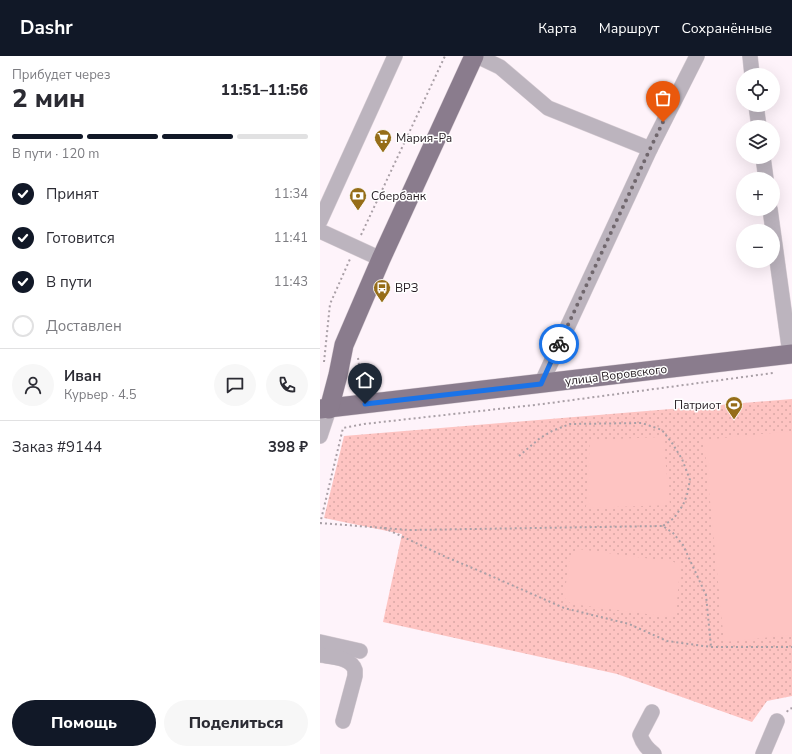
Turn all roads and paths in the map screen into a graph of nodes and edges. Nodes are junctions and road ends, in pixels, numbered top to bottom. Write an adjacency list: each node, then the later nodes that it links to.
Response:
1 (395, 56): 10 (street)
2 (445, 56): 12 (path)
3 (474, 56): 13 (main road)
4 (477, 56): 8 (street)
5 (697, 56): 8 (street)
6 (750, 56): 7 (street)
7 (751, 68)
8 (650, 149): 17 (street)
9 (771, 216): 14 (street)
10 (320, 221)
11 (320, 231): 12 (street)
12 (356, 247): 13 (street); 15 (path)
13 (381, 259): 18 (main road)
14 (791, 354): 17 (main road, улица Воровского)
15 (323, 369)
16 (773, 373): 21 (path)
17 (541, 384): 18 (main road, улица Воровского)
18 (325, 409): 19 (street)
19 (320, 436)
20 (520, 456): 22 (path)
21 (320, 524): 23 (path)
22 (663, 526): 23 (path); 25 (path)
23 (383, 528): 25 (path)
24 (320, 642): 27 (street)
25 (711, 647): 26 (path)
26 (792, 647)
27 (360, 651)
28 (320, 655): 30 (street)
29 (652, 712): 32 (street)
30 (343, 721)
31 (777, 721): 33 (street)
32 (654, 754)
33 (762, 754)

